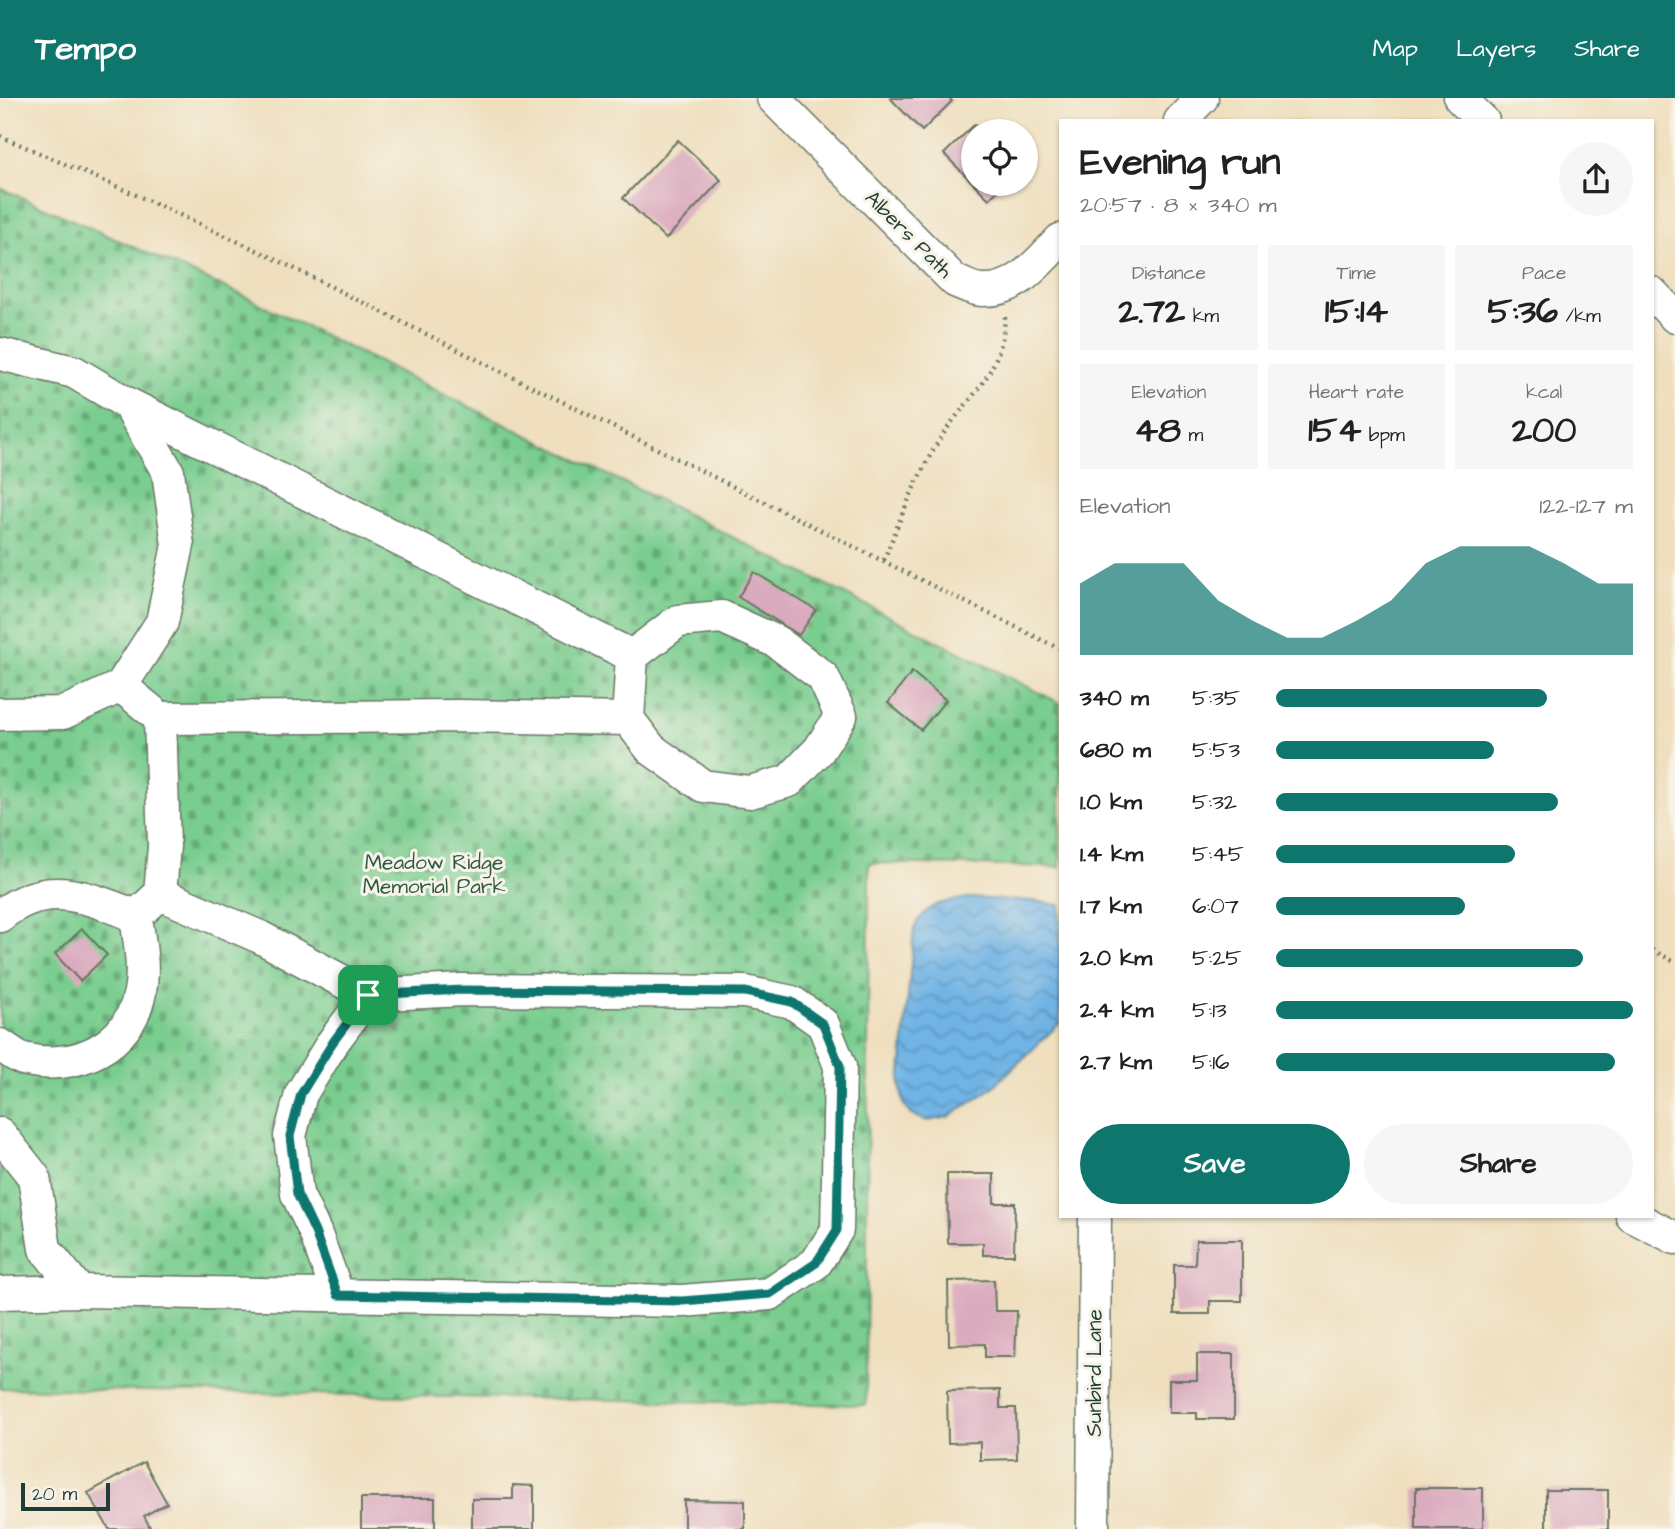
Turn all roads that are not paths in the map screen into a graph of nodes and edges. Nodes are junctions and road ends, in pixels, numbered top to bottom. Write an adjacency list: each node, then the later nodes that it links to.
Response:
1 (773, 98): 6 (street, Albers Path)
2 (1202, 98): 4 (street)
3 (1460, 98): 5 (street)
4 (1182, 119)
5 (1481, 119)
6 (1059, 241)
7 (1654, 295): 8 (street)
8 (1675, 317)
9 (0, 354): 10 (street)
10 (128, 404): 11 (street); 12 (street)
11 (632, 656): 15 (street); 15 (street)
12 (121, 686): 13 (street); 14 (street)
13 (0, 714)
14 (160, 718): 15 (street); 16 (street)
15 (628, 719)
16 (160, 894): 18 (street); 19 (street)
17 (0, 916): 18 (street)
18 (136, 916): 20 (street)
19 (368, 995): 28 (street); 28 (street)
20 (0, 1045)
21 (0, 1134): 25 (street)
22 (1095, 1218): 29 (street, Sunbird Lane)
23 (1636, 1218): 24 (street)
24 (1675, 1238)
25 (45, 1249): 26 (street); 27 (street)
26 (79, 1291): 27 (street); 28 (street)
27 (0, 1293)
28 (338, 1295)
29 (1093, 1529)

